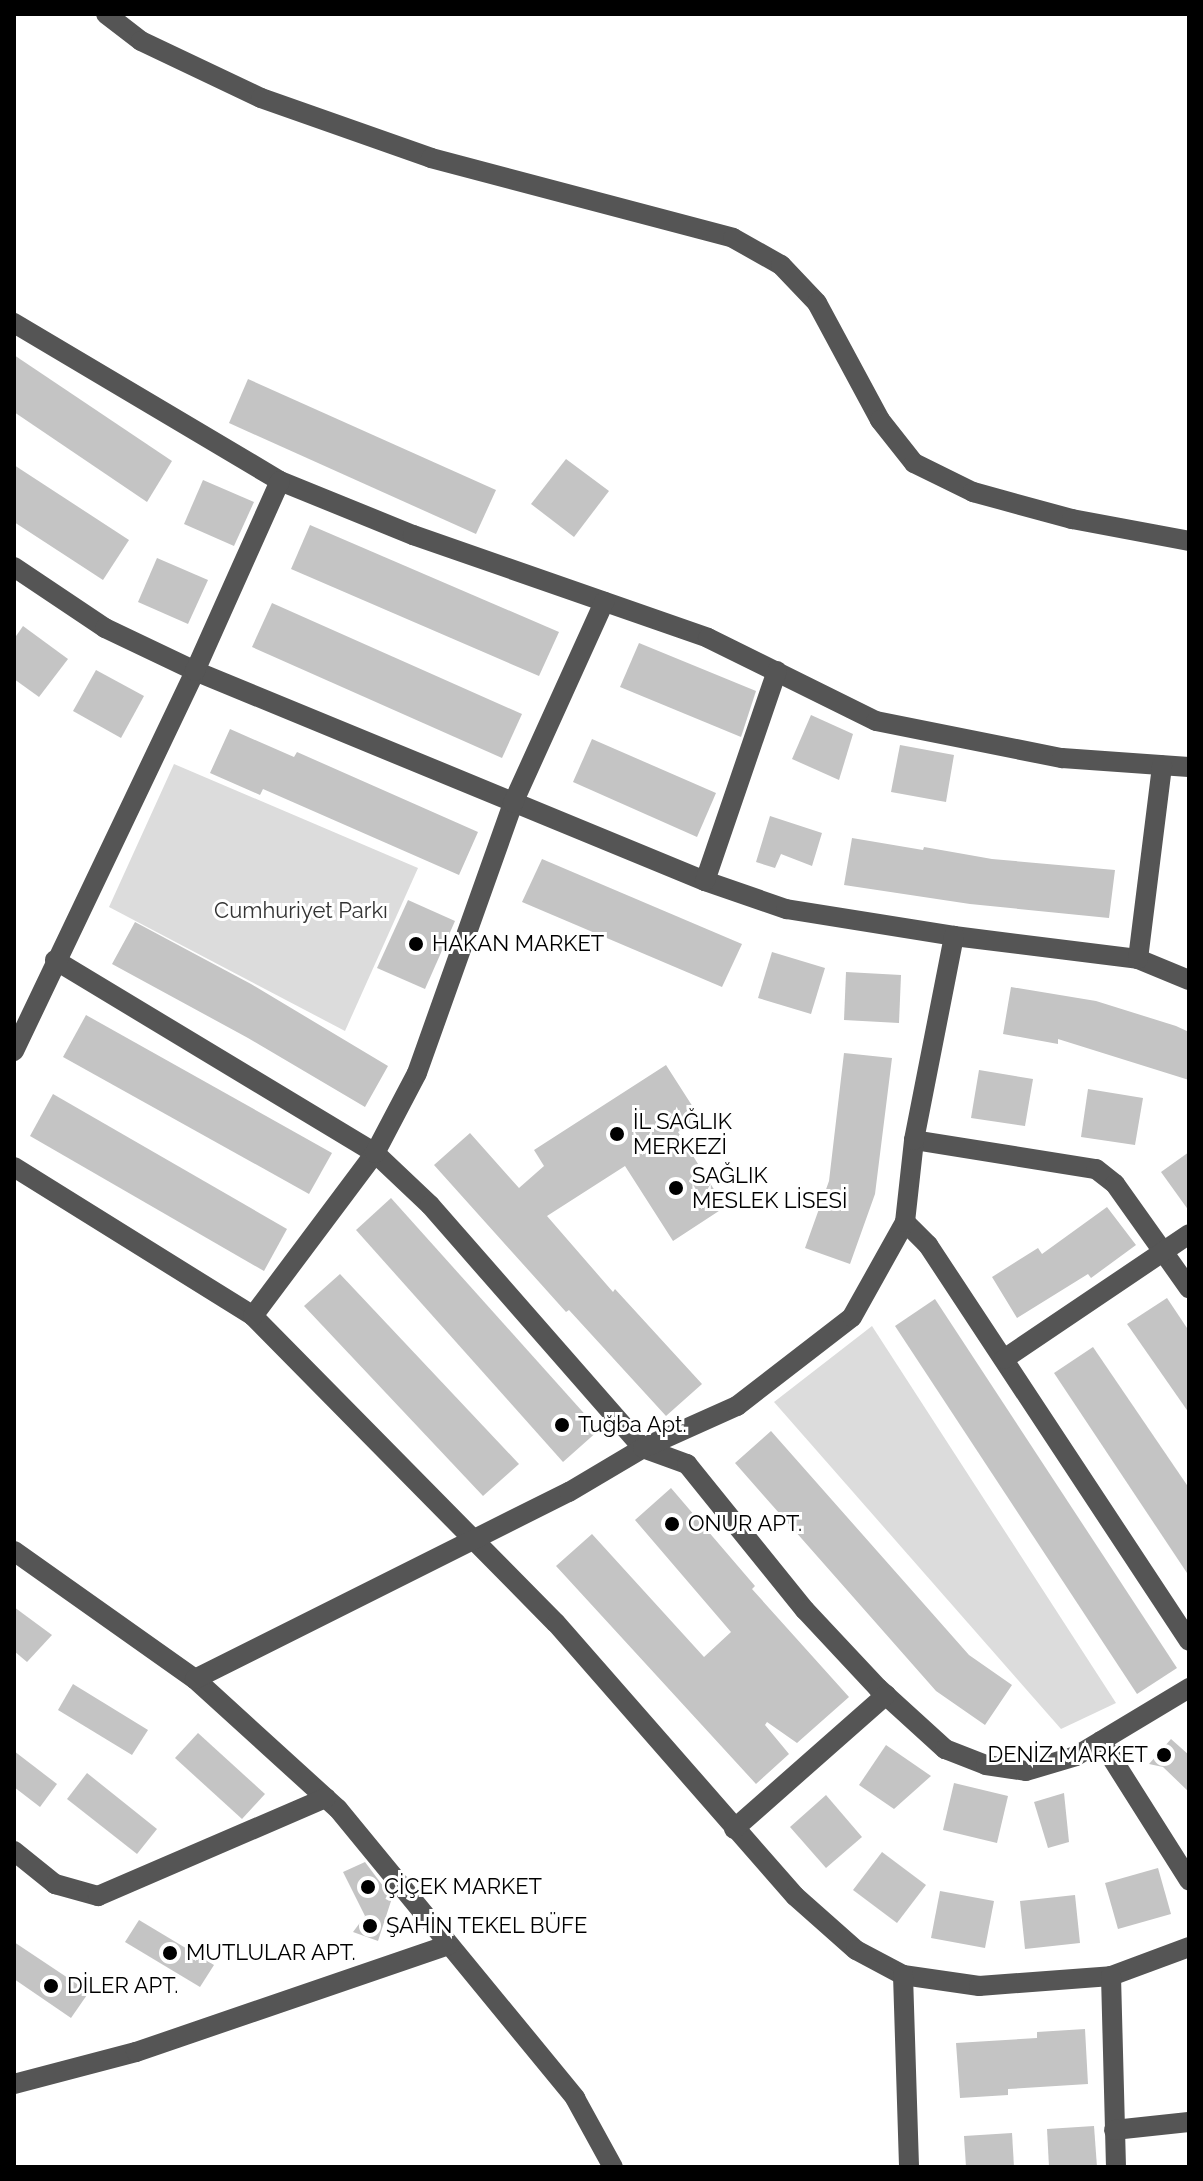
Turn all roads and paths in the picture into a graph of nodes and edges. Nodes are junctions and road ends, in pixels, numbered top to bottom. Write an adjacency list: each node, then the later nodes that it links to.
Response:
1 (106, 14): 4 (street)
2 (14, 323): 3 (street)
3 (280, 481): 6 (street); 7 (street)
4 (1189, 541)
5 (14, 567): 7 (street)
6 (604, 602): 8 (street); 11 (street)
7 (195, 671): 11 (street); 15 (street)
8 (777, 671): 9 (street); 12 (street)
9 (1162, 765): 10 (street); 14 (street)
10 (1189, 767)
11 (513, 803): 12 (street); 19 (street)
12 (705, 881): 13 (street)
13 (954, 936): 14 (street); 18 (street)
14 (1138, 959): 16 (street)
15 (55, 960): 17 (street); 19 (street)
16 (1189, 980)
17 (14, 1051)
18 (914, 1140): 21 (street); 23 (street)
19 (375, 1153): 25 (street); 27 (street)
20 (14, 1167): 25 (street)
21 (905, 1222): 26 (street); 27 (street)
22 (1189, 1234): 23 (street)
23 (1166, 1252): 24 (street); 26 (street)
24 (1189, 1288)
25 (253, 1316): 28 (street)
26 (1004, 1359): 30 (street)
27 (643, 1448): 28 (street); 33 (street)
28 (472, 1540): 31 (street); 36 (street)
29 (14, 1551): 31 (street)
30 (1189, 1641)
31 (195, 1679): 35 (street)
32 (1189, 1688): 34 (street)
33 (886, 1695): 34 (street); 36 (street)
34 (1101, 1741): 38 (street)
35 (326, 1798): 37 (street); 39 (street)
36 (734, 1829): 41 (street)
37 (14, 1851)
38 (1189, 1880)
39 (449, 1945): 43 (street); 46 (street)
40 (1189, 1947): 42 (street)
41 (903, 1975): 42 (street); 47 (street)
42 (1111, 1976): 45 (street)
43 (14, 2084)
44 (1189, 2122): 45 (street)
45 (1114, 2130): 48 (street)
46 (613, 2167)
47 (909, 2167)
48 (1116, 2167)

